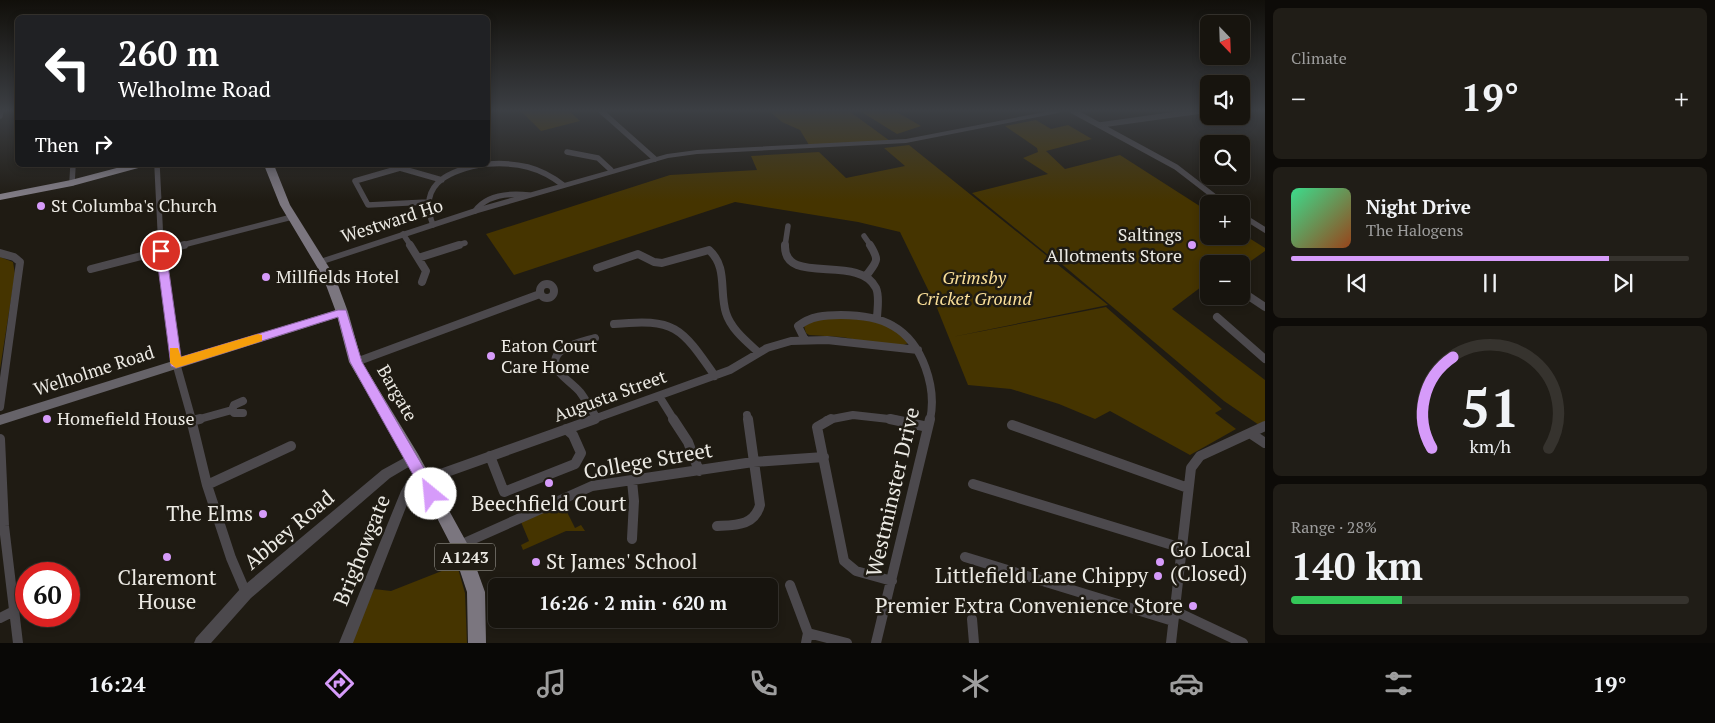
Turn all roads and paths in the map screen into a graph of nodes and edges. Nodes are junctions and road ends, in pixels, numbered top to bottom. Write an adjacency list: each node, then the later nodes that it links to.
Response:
1 (635, 141): 5 (street)
2 (906, 141): 5 (street, Westward Ho)
3 (1128, 141): 18 (street)
4 (567, 152): 12 (street)
5 (655, 159): 12 (street, Westward Ho)
6 (490, 164): 17 (street)
7 (73, 167): 16 (street)
8 (132, 167): 16 (highway)
9 (157, 167): 29 (street)
10 (270, 167): 21 (main road, Bargate / A1243)
11 (471, 167): 14 (street)
12 (611, 170): 17 (street, Westward Ho)
13 (346, 180): 15 (street)
14 (442, 180): 15 (street); 20 (street)
15 (355, 181): 20 (street)
16 (72, 183): 19 (highway)
17 (563, 184): 23 (street, Westward Ho)
18 (1212, 195)
19 (0, 197)
20 (427, 202): 23 (street)
21 (292, 217): 29 (street); 32 (main road, Bargate / A1243)
22 (1250, 221): 25 (street)
23 (434, 225): 26 (street, Westward Ho)
24 (788, 226): 35 (street)
25 (1265, 230)
26 (403, 234): 31 (street); 32 (street, Westward Ho)
27 (864, 236): 35 (street)
28 (465, 243): 31 (street)
29 (161, 251): 34 (street); 50 (street)
30 (0, 253): 54 (street)
31 (418, 258): 36 (street)
32 (320, 262): 40 (main road, Bargate / A1243)
33 (597, 268): 47 (street)
34 (92, 269)
35 (866, 276): 42 (street)
36 (422, 282)
37 (540, 294): 49 (street)
38 (1250, 297): 39 (street)
39 (1265, 307)
40 (342, 312): 49 (main road, Bargate / A1243); 50 (main road, Welholme Road)
41 (1217, 317): 48 (street)
42 (877, 319): 45 (street); 46 (street)
43 (614, 324): 51 (street)
44 (595, 338): 58 (street)
45 (804, 340): 46 (street, Augusta Street); 47 (street, Augusta Street)
46 (918, 350): 63 (street, Westminster Drive)
47 (758, 352): 51 (street, Augusta Street)
48 (1265, 359)
49 (356, 362): 71 (main road, Bargate / A1243)
50 (176, 363): 59 (main road, Welholme Road); 60 (street)
51 (715, 376): 52 (street, Augusta Street)
52 (660, 396): 58 (street, Augusta Street); 73 (street)
53 (242, 401): 55 (street)
54 (0, 408)
55 (232, 410): 56 (street); 60 (street)
56 (243, 413)
57 (747, 415): 72 (street)
58 (596, 418): 64 (street, Augusta Street)
59 (0, 420)
60 (192, 420): 77 (street)
61 (1012, 425): 78 (street)
62 (1265, 426): 65 (street)
63 (928, 427): 70 (street); 85 (street, Westminster Drive)
64 (566, 429): 69 (street, Augusta Street); 69 (street)
65 (1250, 433): 67 (street); 78 (street)
66 (0, 439): 80 (street)
67 (1265, 443)
68 (291, 446): 77 (street)
69 (490, 456): 74 (street, Augusta Street)
70 (824, 456): 72 (street, College Street); 85 (street)
71 (413, 458): 74 (main road, Bargate / A1243); 87 (street, Abbey Road)
72 (753, 462): 73 (street, College Street); 79 (street)
73 (699, 471): 75 (street, College Street)
74 (424, 480): 82 (main road, Bargate / A1243); 95 (street, Brighowgate)
75 (632, 481): 81 (street); 82 (street, College Street)
76 (973, 484): 83 (street)
77 (207, 485): 87 (street)
78 (1188, 488): 83 (street)
79 (716, 526)
80 (2, 527): 88 (street)
81 (632, 539)
82 (460, 545): 96 (main road, Bargate / A1243)
83 (1182, 548): 89 (street)
84 (965, 556): 89 (street)
85 (892, 581): 98 (street, Westminster Drive)
86 (790, 585): 92 (street)
87 (246, 592): 94 (street, Abbey Road)
88 (14, 611): 90 (street); 93 (street)
89 (1174, 616): 100 (street); 101 (street)
90 (0, 618)
91 (972, 619): 99 (street)
92 (807, 638): 97 (street)
93 (18, 643)
94 (201, 643)
95 (346, 643)
96 (478, 643)
97 (847, 643)
98 (876, 643)
99 (974, 643)
100 (1171, 643)
101 (1243, 643)

